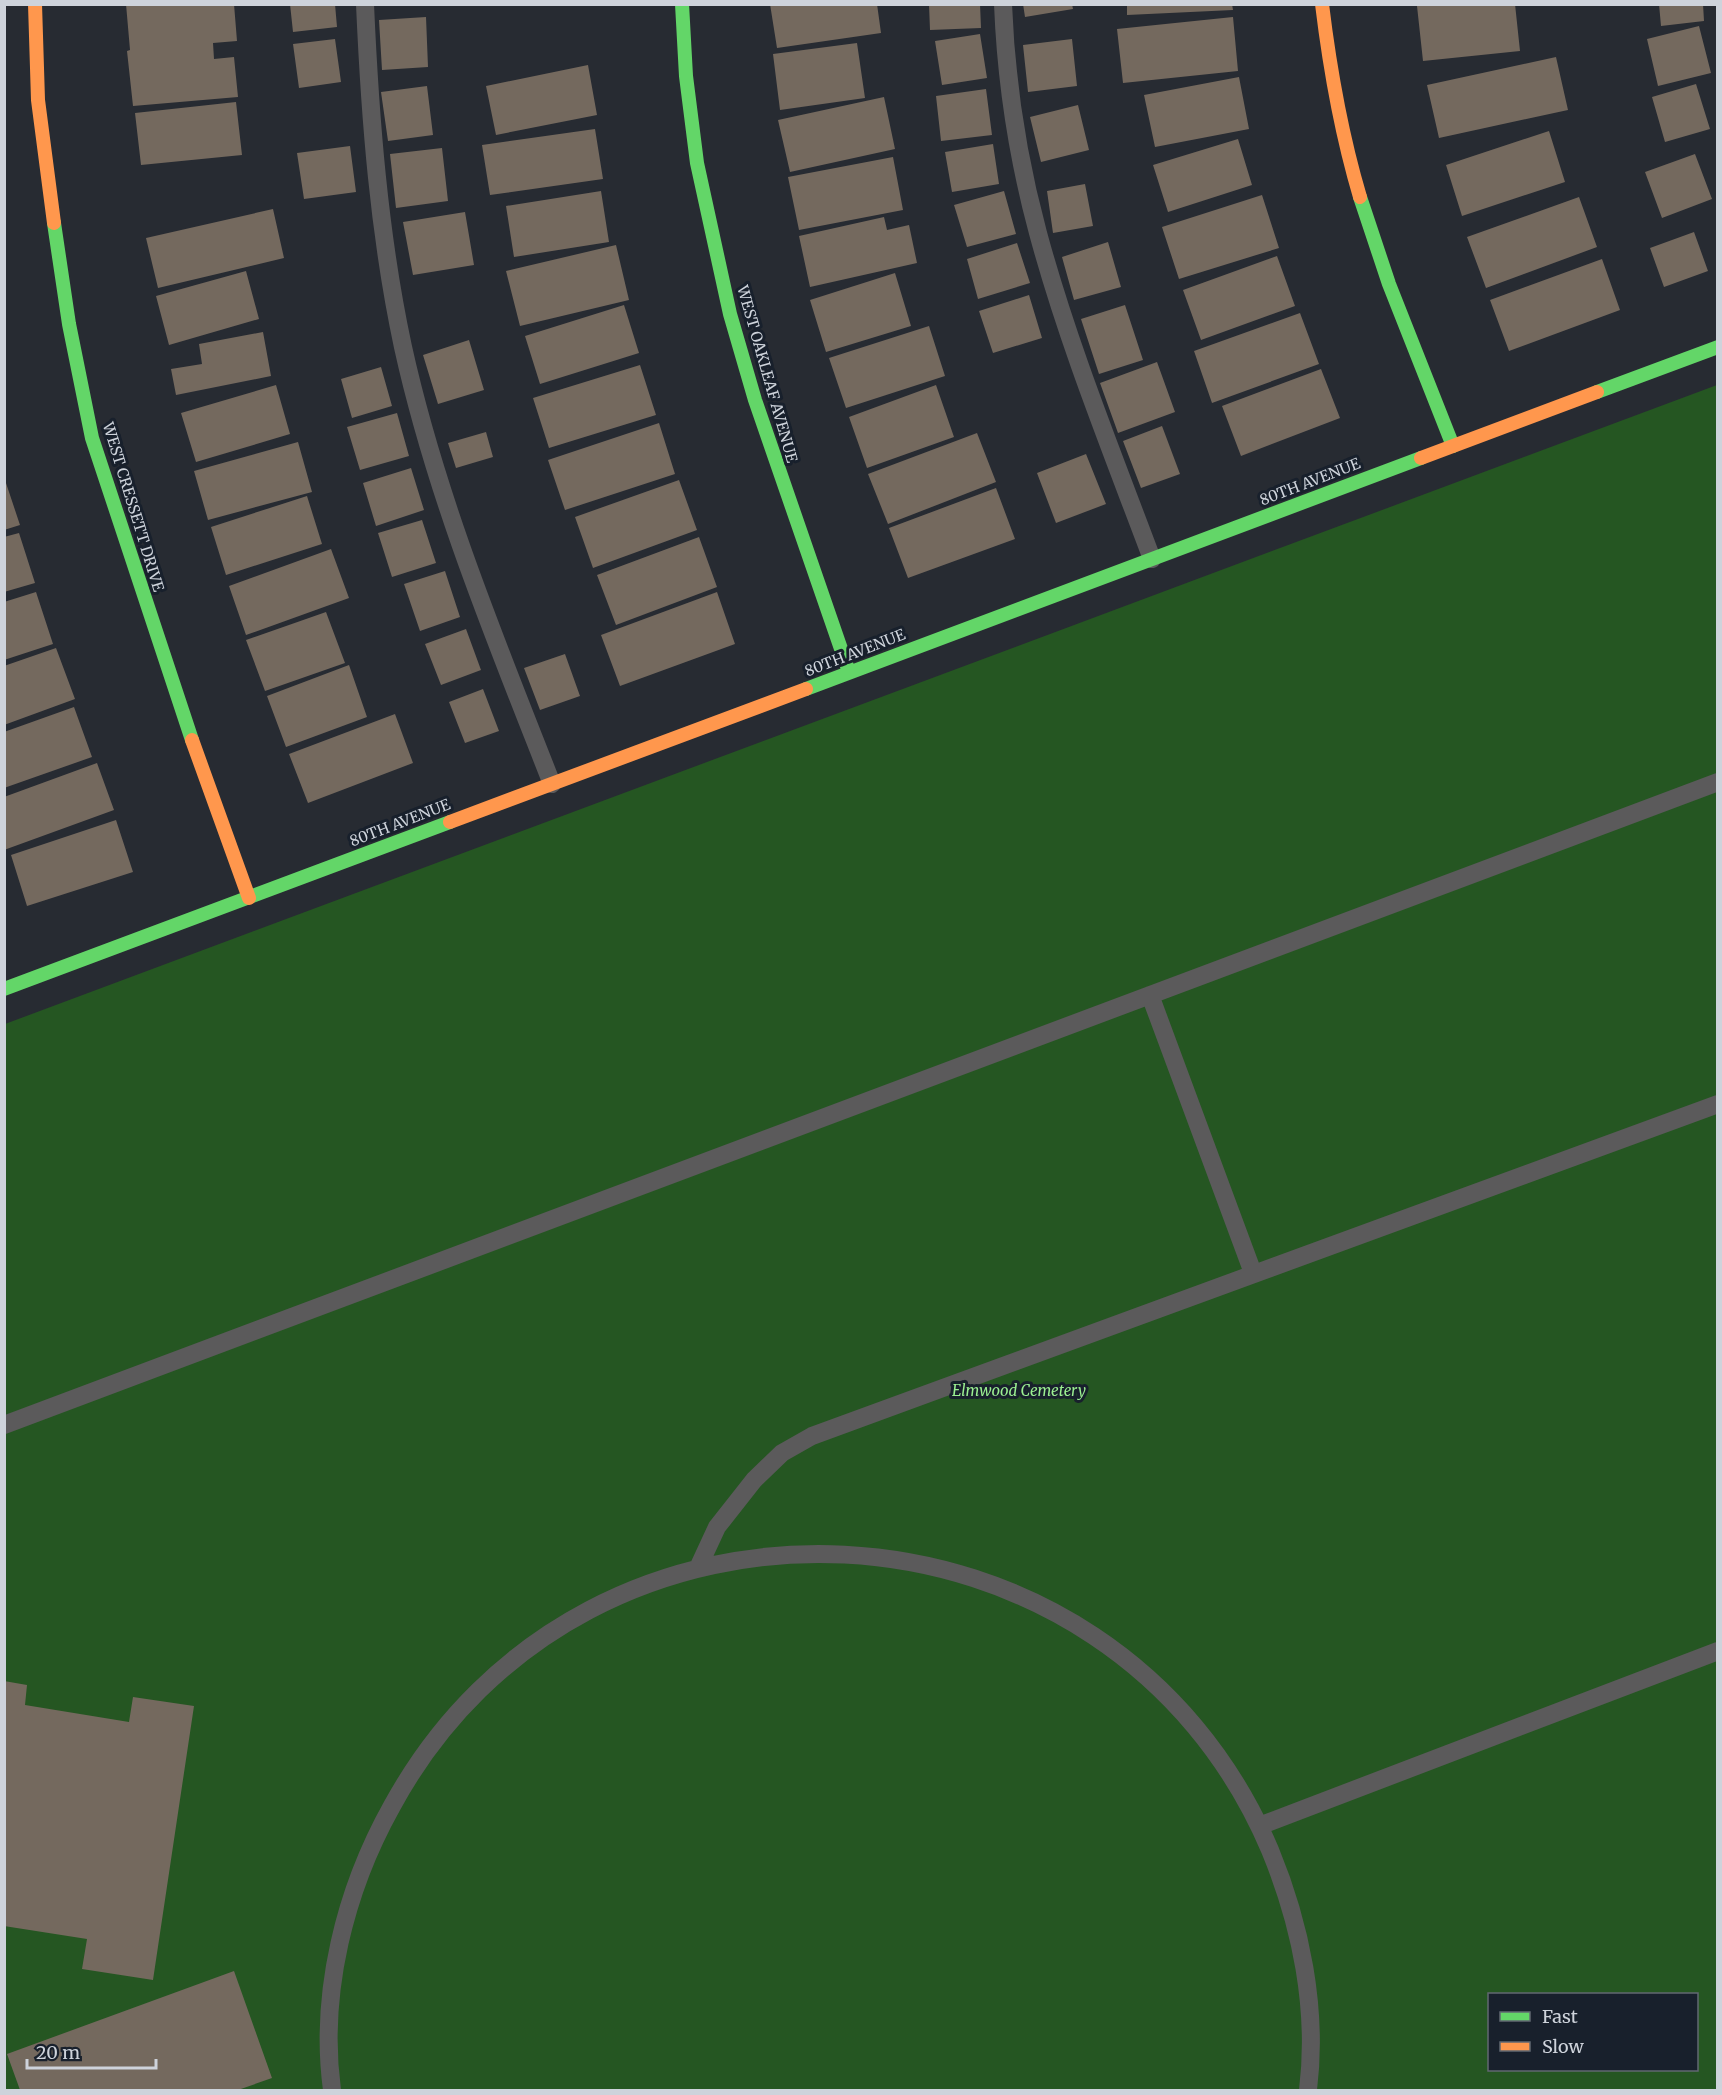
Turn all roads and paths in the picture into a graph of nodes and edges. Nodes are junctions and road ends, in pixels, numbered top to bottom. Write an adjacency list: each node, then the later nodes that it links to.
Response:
1 (35, 4): 12 (street, WEST CRESSETT DRIVE)
2 (365, 4): 11 (lane)
3 (682, 4): 9 (street, WEST OAKLEAF AVENUE)
4 (1003, 4): 8 (lane)
5 (1322, 4): 7 (street)
6 (1718, 347): 7 (street, 80TH AVENUE)
7 (1454, 446): 8 (street, 80TH AVENUE)
8 (1152, 559): 9 (street, 80TH AVENUE)
9 (849, 672): 11 (street, 80TH AVENUE)
10 (1718, 782): 14 (lane)
11 (552, 784): 12 (street, 80TH AVENUE)
12 (249, 898): 13 (street, 80TH AVENUE)
13 (4, 989)
14 (1150, 995): 16 (lane); 17 (lane)
15 (1718, 1104): 16 (lane)
16 (1253, 1274): 18 (lane)
17 (4, 1425)
18 (698, 1568): 20 (lane); 21 (lane)
19 (1718, 1651): 20 (lane)
20 (1259, 1826): 22 (lane)
21 (332, 2091)
22 (1308, 2091)

